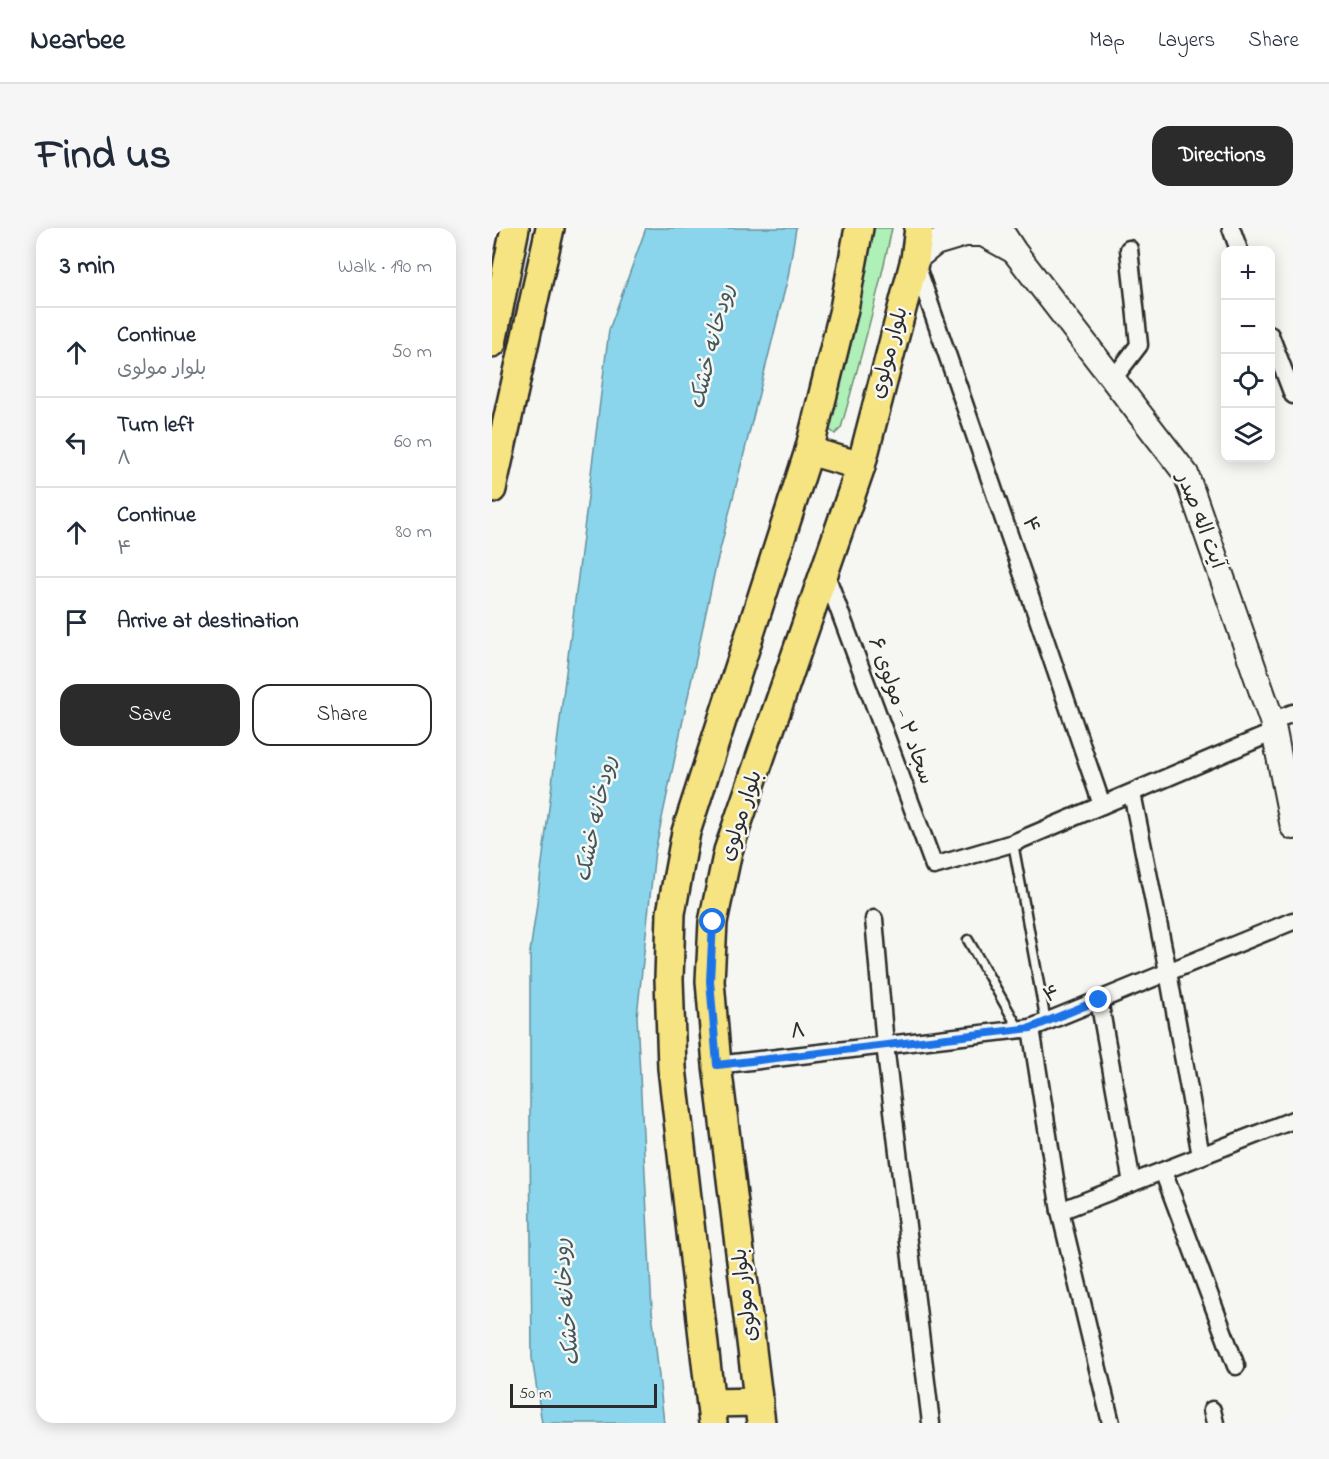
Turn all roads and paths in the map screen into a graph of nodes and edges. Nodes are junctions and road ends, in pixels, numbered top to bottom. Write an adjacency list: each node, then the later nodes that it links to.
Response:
1 (515, 228): 11 (main road)
2 (550, 228): 17 (main road)
3 (859, 228): 15 (main road)
4 (920, 228): 10 (main road, بلوار مولوی)
5 (999, 228): 9 (street, آیت اله صدر)
6 (1231, 228): 7 (street)
7 (1238, 246)
8 (1129, 249): 13 (street)
9 (1014, 251): 10 (street); 13 (street, آیت اله صدر)
10 (915, 259): 16 (main road, بلوار مولوی); 21 (street, ۴)
11 (492, 343)
12 (1275, 348): 14 (street)
13 (1113, 379): 19 (street, آیت اله صدر)
14 (1293, 396)
15 (809, 451): 16 (main road); 38 (main road)
16 (861, 466): 18 (main road, بلوار مولوی)
17 (492, 489)
18 (825, 571): 23 (street, سجاد ۲ - مولوی ۶); 31 (main road, بلوار مولوی)
19 (1280, 722): 20 (street); 22 (street, آیت اله صدر)
20 (1132, 793): 21 (street); 27 (street)
21 (1102, 805): 23 (street)
22 (1293, 827)
23 (1013, 843): 29 (lane)
24 (874, 919): 30 (street)
25 (1293, 921): 27 (street, ۴)
26 (968, 940): 29 (lane)
27 (1168, 972): 28 (street, ۴); 33 (street)
28 (1099, 1000): 29 (street, ۴); 35 (street)
29 (1032, 1026): 30 (street, ۴); 36 (street)
30 (885, 1045): 31 (street, ۸); 40 (street)
31 (717, 1065): 39 (main road, بلوار مولوی)
32 (1293, 1120): 33 (street)
33 (1201, 1156): 34 (street)
34 (1163, 1171): 35 (street); 37 (street)
35 (1132, 1183): 36 (street)
36 (1060, 1211): 41 (street)
37 (1236, 1366)
38 (712, 1413): 39 (main road)
39 (760, 1413)
40 (931, 1423)
41 (1110, 1423)

